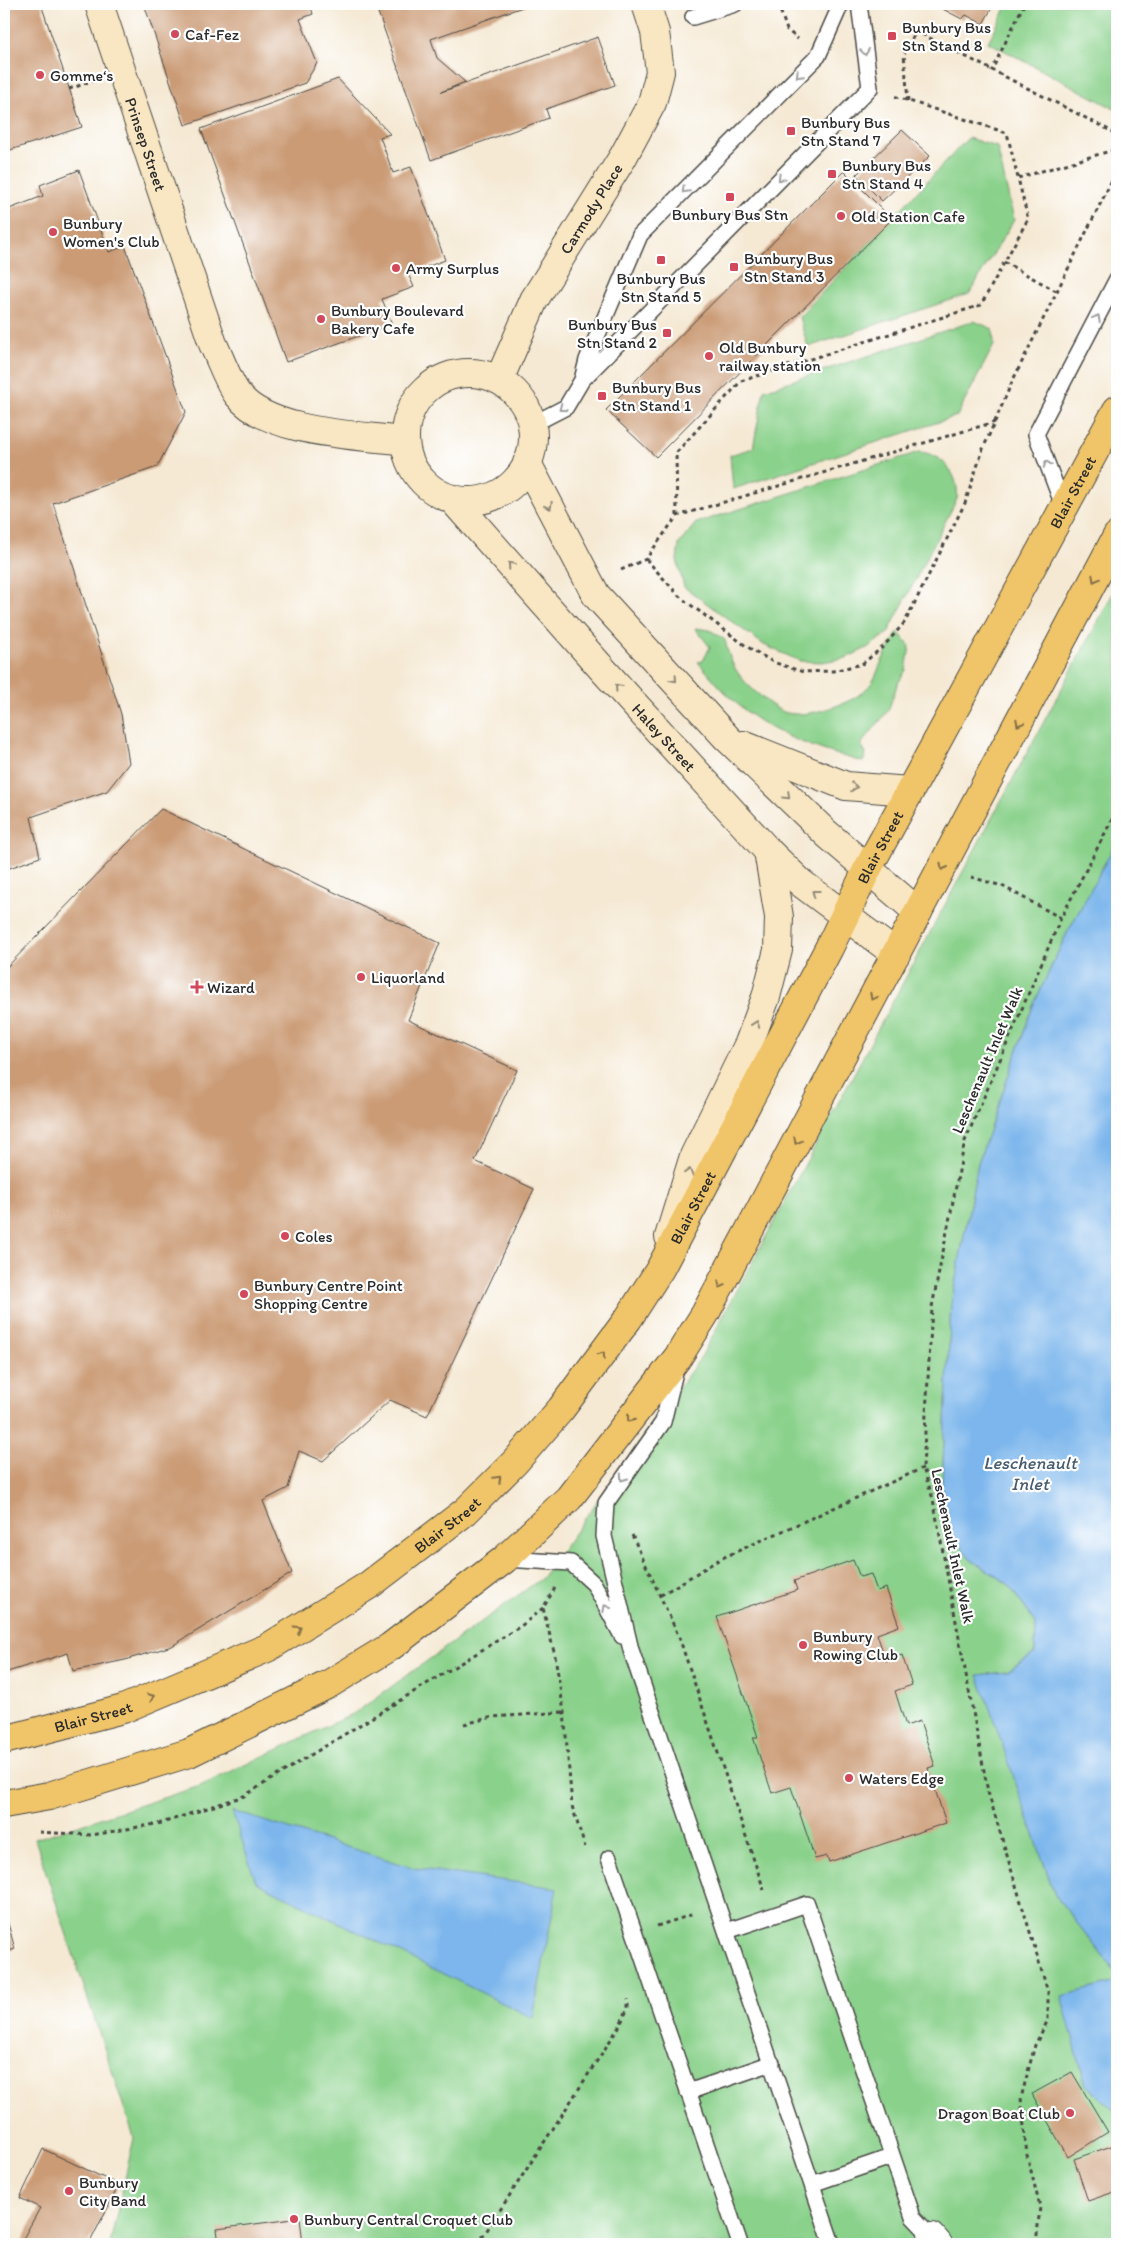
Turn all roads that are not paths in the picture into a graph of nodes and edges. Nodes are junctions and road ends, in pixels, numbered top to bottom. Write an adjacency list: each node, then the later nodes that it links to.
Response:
1 (98, 4): 12 (street, Prinsep Street)
2 (646, 4): 8 (street, Carmody Place)
3 (736, 4): 6 (lane)
4 (840, 4): 9 (lane, one-way to 9)
5 (859, 4): 9 (lane, one-way to 9)
6 (693, 17)
7 (1117, 279): 15 (lane, one-way to 7)
8 (498, 380): 11 (street); 12 (street)
9 (582, 380): 11 (lane, one-way to 11)
10 (1117, 410): 15 (main road, Blair Street)
11 (531, 425): 13 (street)
12 (405, 441): 14 (street)
13 (527, 463): 14 (street); 17 (street, one-way to 17)
14 (452, 499): 19 (street, Haley Street, one-way to 14)
15 (1064, 510): 18 (main road, Blair Street)
16 (1117, 536): 21 (main road, one-way to 21)
17 (727, 738): 18 (street, one-way to 18); 20 (street, one-way to 20)
18 (910, 791): 20 (main road, Blair Street)
19 (768, 852): 22 (street, Haley Street, one-way to 19); 24 (street, one-way to 19)
20 (867, 870): 21 (street); 22 (main road, Blair Street)
21 (918, 912): 23 (main road)
22 (843, 915): 23 (street, Haley Street); 24 (main road, Blair Street)
23 (896, 954): 25 (main road, one-way to 25)
24 (660, 1269): 28 (main road, Blair Street, one-way to 24)
25 (678, 1357): 26 (main road, one-way to 26); 27 (lane, one-way to 27)
26 (504, 1559): 27 (lane, one-way to 26); 29 (main road)
27 (631, 1650): 31 (lane)
28 (4, 1740)
29 (4, 1804)
30 (609, 1858): 33 (lane)
31 (727, 1931): 32 (lane); 34 (lane)
32 (772, 2063): 33 (lane); 35 (lane)
33 (688, 2092): 37 (lane)
34 (891, 2157): 35 (lane); 36 (lane)
35 (812, 2184): 38 (lane)
36 (935, 2241)
37 (740, 2244)
38 (832, 2244)

